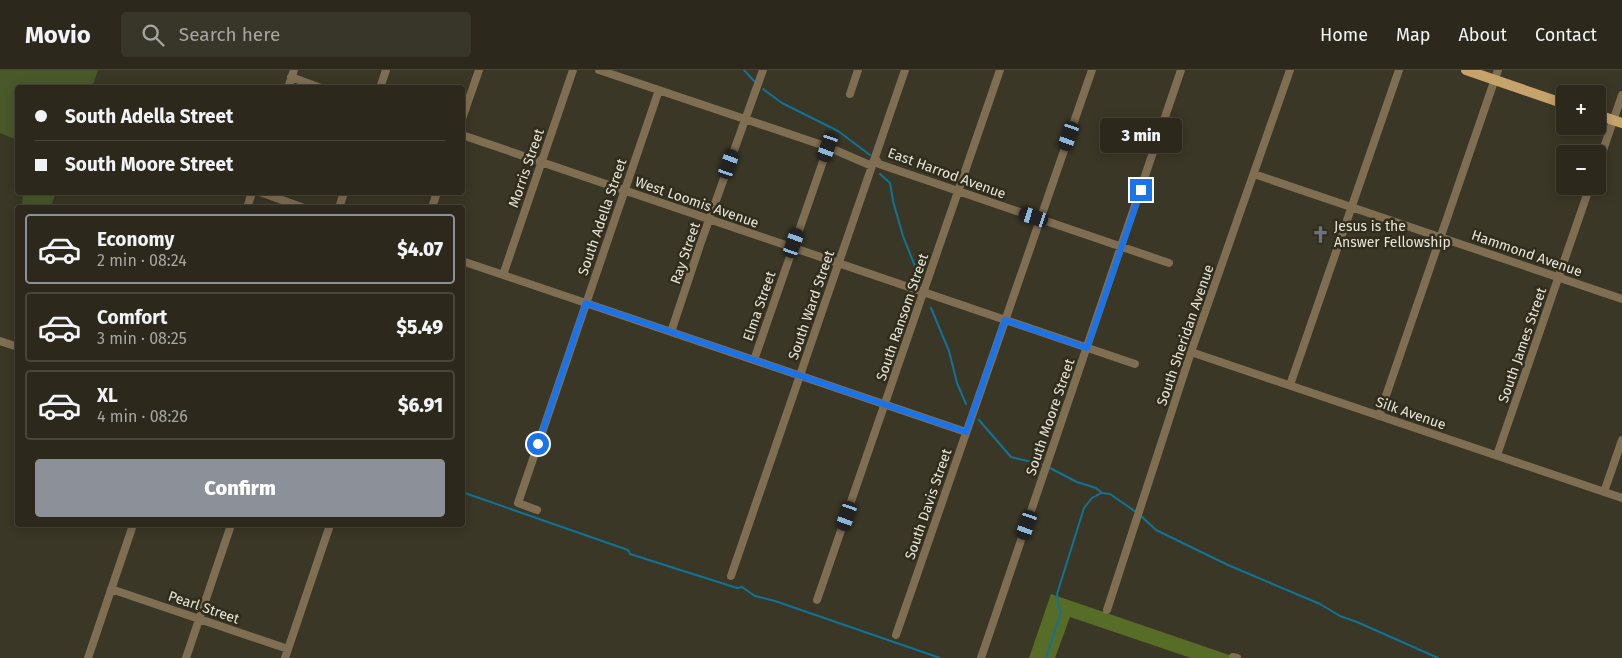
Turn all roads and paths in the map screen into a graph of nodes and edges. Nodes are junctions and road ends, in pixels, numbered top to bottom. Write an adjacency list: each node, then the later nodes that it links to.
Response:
1 (386, 70): 17 (street)
2 (479, 70): 22 (street)
3 (573, 70): 29 (street, Morris Street)
4 (599, 70): 18 (street, East Harrod Avenue)
5 (763, 70): 24 (street, Ray Street)
6 (858, 70): 19 (street)
7 (905, 70): 30 (street, South Ward Street)
8 (1000, 70): 33 (street, South Ransom Street)
9 (1092, 70): 39 (street, South Davis Street)
10 (1181, 70): 41 (street, South Moore Street)
11 (1290, 70): 31 (street, South Sheridan Avenue)
12 (1399, 70): 37 (street)
13 (1466, 70): 15 (main road)
14 (293, 74): 16 (street)
15 (1496, 75): 21 (main road); 40 (street)
16 (315, 85)
17 (381, 85)
18 (658, 90): 24 (street, East Harrod Avenue); 32 (street, South Adella Street)
19 (850, 94)
20 (1622, 95): 25 (street)
21 (1556, 100)
22 (465, 110)
23 (1606, 117): 25 (main road)
24 (744, 120): 27 (street, East Harrod Avenue); 38 (street, Ray Street)
25 (1618, 121): 28 (street)
26 (465, 136): 29 (street, West Loomis Avenue)
27 (828, 147): 30 (street, East Harrod Avenue); 42 (street, Elma Street)
28 (1606, 147)
29 (542, 162): 32 (street, West Loomis Avenue); 46 (street, Morris Street)
30 (873, 162): 33 (street, East Harrod Avenue); 44 (street, South Ward Street)
31 (1254, 174): 37 (street, Hammond Avenue); 56 (street, South Sheridan Avenue)
32 (624, 190): 38 (street, West Loomis Avenue); 50 (street, South Adella Street)
33 (959, 191): 39 (street, East Harrod Avenue); 48 (street, South Ransom Street)
34 (268, 195): 36 (street)
35 (1587, 195): 47 (street, South James Street)
36 (296, 205)
37 (1352, 207): 40 (street, Hammond Avenue); 60 (street)
38 (710, 219): 42 (street, West Loomis Avenue); 52 (street, Ray Street)
39 (1040, 219): 41 (street, East Harrod Avenue); 51 (street, South Davis Street)
40 (1440, 237): 47 (street, Hammond Avenue); 62 (street)
41 (1121, 247): 45 (street, East Harrod Avenue); 55 (street, South Moore Street)
42 (793, 248): 44 (street, West Loomis Avenue); 57 (street, Elma Street)
43 (465, 262): 46 (street)
44 (839, 263): 48 (street, West Loomis Avenue); 59 (street, South Ward Street)
45 (1170, 263)
46 (503, 275): 50 (street)
47 (1559, 277): 49 (street, Hammond Avenue); 65 (street, South James Street)
48 (924, 292): 51 (street, West Loomis Avenue); 61 (street, South Ransom Street)
49 (1622, 299)
50 (586, 303): 52 (street); 68 (street, South Adella Street)
51 (1005, 320): 55 (street, West Loomis Avenue); 63 (street, South Davis Street)
52 (671, 332): 57 (street)
53 (0, 341): 54 (street)
54 (15, 346)
55 (1087, 348): 58 (street, West Loomis Avenue); 82 (street, South Moore Street)
56 (1192, 352): 60 (street, Silk Avenue); 75 (street, South Sheridan Avenue)
57 (754, 360): 59 (street)
58 (1135, 364)
59 (800, 376): 61 (street); 72 (street, South Ward Street)
60 (1290, 386): 62 (street, Silk Avenue)
61 (885, 404): 63 (street); 74 (street, South Ransom Street)
62 (1379, 416): 65 (street, Silk Avenue)
63 (966, 432): 77 (street, South Davis Street)
64 (1622, 440): 66 (street)
65 (1497, 456): 66 (street, Silk Avenue)
66 (1604, 492): 67 (street, Silk Avenue)
67 (1622, 498)
68 (537, 510)
69 (132, 527): 73 (street)
70 (230, 527): 76 (street)
71 (329, 527): 78 (street)
72 (731, 576)
73 (111, 589): 76 (street, Pearl Street); 79 (street)
74 (818, 600)
75 (1107, 610)
76 (199, 619): 78 (street, Pearl Street); 80 (street)
77 (896, 635)
78 (288, 649): 81 (street)
79 (88, 658)
80 (186, 658)
81 (285, 658)
82 (981, 658)

